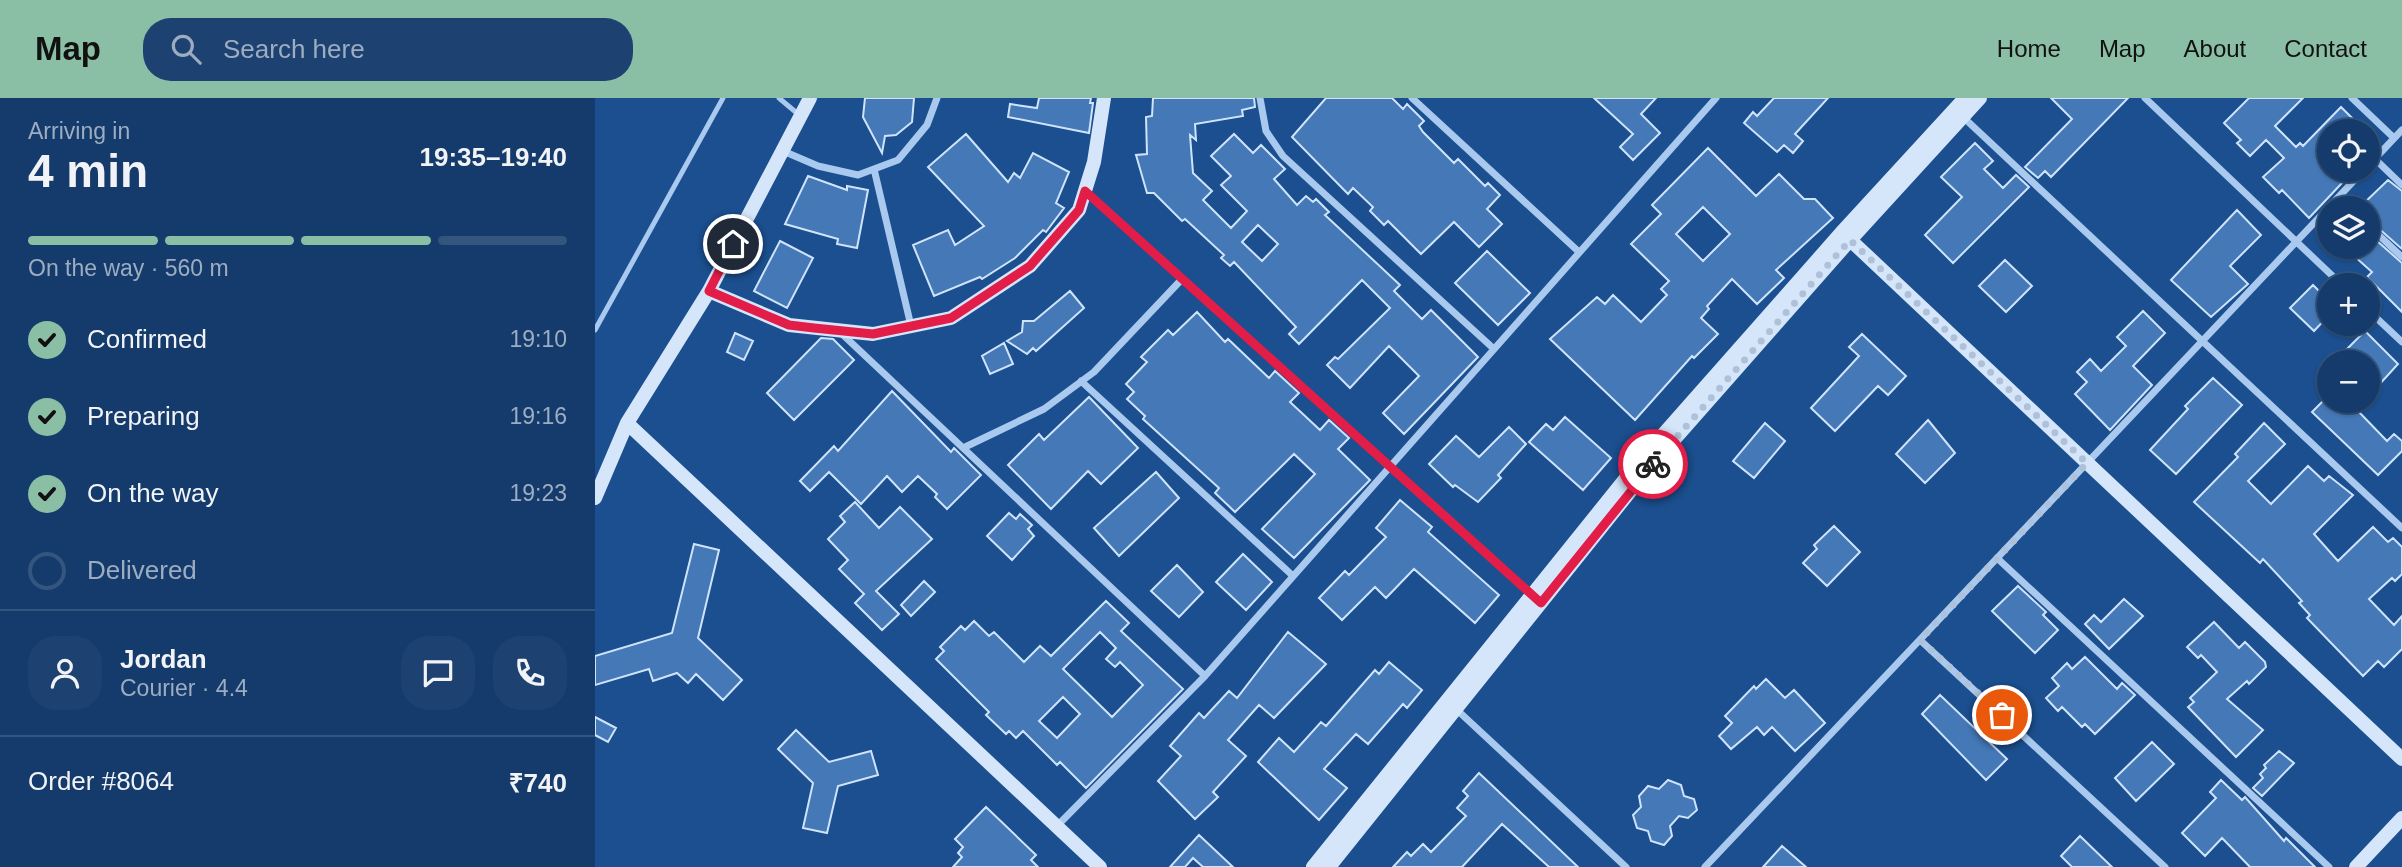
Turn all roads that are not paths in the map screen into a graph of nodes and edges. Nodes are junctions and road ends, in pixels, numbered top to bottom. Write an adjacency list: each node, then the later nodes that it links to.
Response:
1 (723, 98): 36 (lane)
2 (779, 98): 13 (lane)
3 (810, 98): 13 (street)
4 (937, 98): 20 (street)
5 (1104, 98): 23 (street)
6 (1260, 98): 40 (street)
7 (1412, 98): 29 (street)
8 (1716, 98): 29 (street)
9 (1965, 98): 26 (street)
10 (1980, 98): 14 (street)
11 (2145, 98): 28 (street)
12 (2352, 98): 16 (street)
13 (801, 116): 17 (street)
14 (1963, 117): 26 (street); 38 (street)
15 (2402, 130): 16 (street)
16 (2394, 138): 18 (street)
17 (783, 151): 20 (street); 33 (street)
18 (2380, 153)
19 (2380, 164): 22 (street)
20 (874, 169): 35 (street)
21 (2353, 182): 24 (street)
22 (2402, 185)
23 (1085, 191): 32 (street); 35 (street)
24 (2340, 196)
25 (2317, 220): 28 (street)
26 (1846, 236): 44 (street); 50 (street)
27 (2380, 236): 30 (street)
28 (2296, 242): 31 (street); 38 (street)
29 (1579, 252): 40 (street)
30 (2402, 257)
31 (2329, 273)
32 (1182, 279): 41 (street); 45 (street)
33 (709, 291): 37 (street); 42 (street)
34 (2380, 321): 39 (street)
35 (911, 326): 37 (street)
36 (595, 330)
37 (839, 331): 43 (street)
38 (2202, 341): 44 (street); 47 (street)
39 (2402, 342)
40 (1494, 349): 45 (street)
41 (1081, 381): 43 (street); 49 (street)
42 (627, 423): 46 (street); 56 (street)
43 (963, 448): 52 (street)
44 (2087, 463): 48 (street); 54 (street)
45 (1390, 467): 49 (street); 50 (street)
46 (595, 498)
47 (2402, 528)
48 (1997, 558): 51 (street); 63 (street)
49 (1293, 576): 52 (street)
50 (1537, 599): 53 (street)
51 (1920, 640): 61 (street); 62 (street)
52 (1205, 676): 56 (street)
53 (1452, 705): 58 (street); 59 (street); 60 (street)
54 (2402, 759)
55 (2402, 818): 64 (street)
56 (1058, 825): 57 (street)
57 (1100, 867)
58 (1313, 867)
59 (1329, 867)
60 (1626, 867)
61 (1705, 867)
62 (2165, 867)
63 (2329, 867)
64 (2355, 867)

